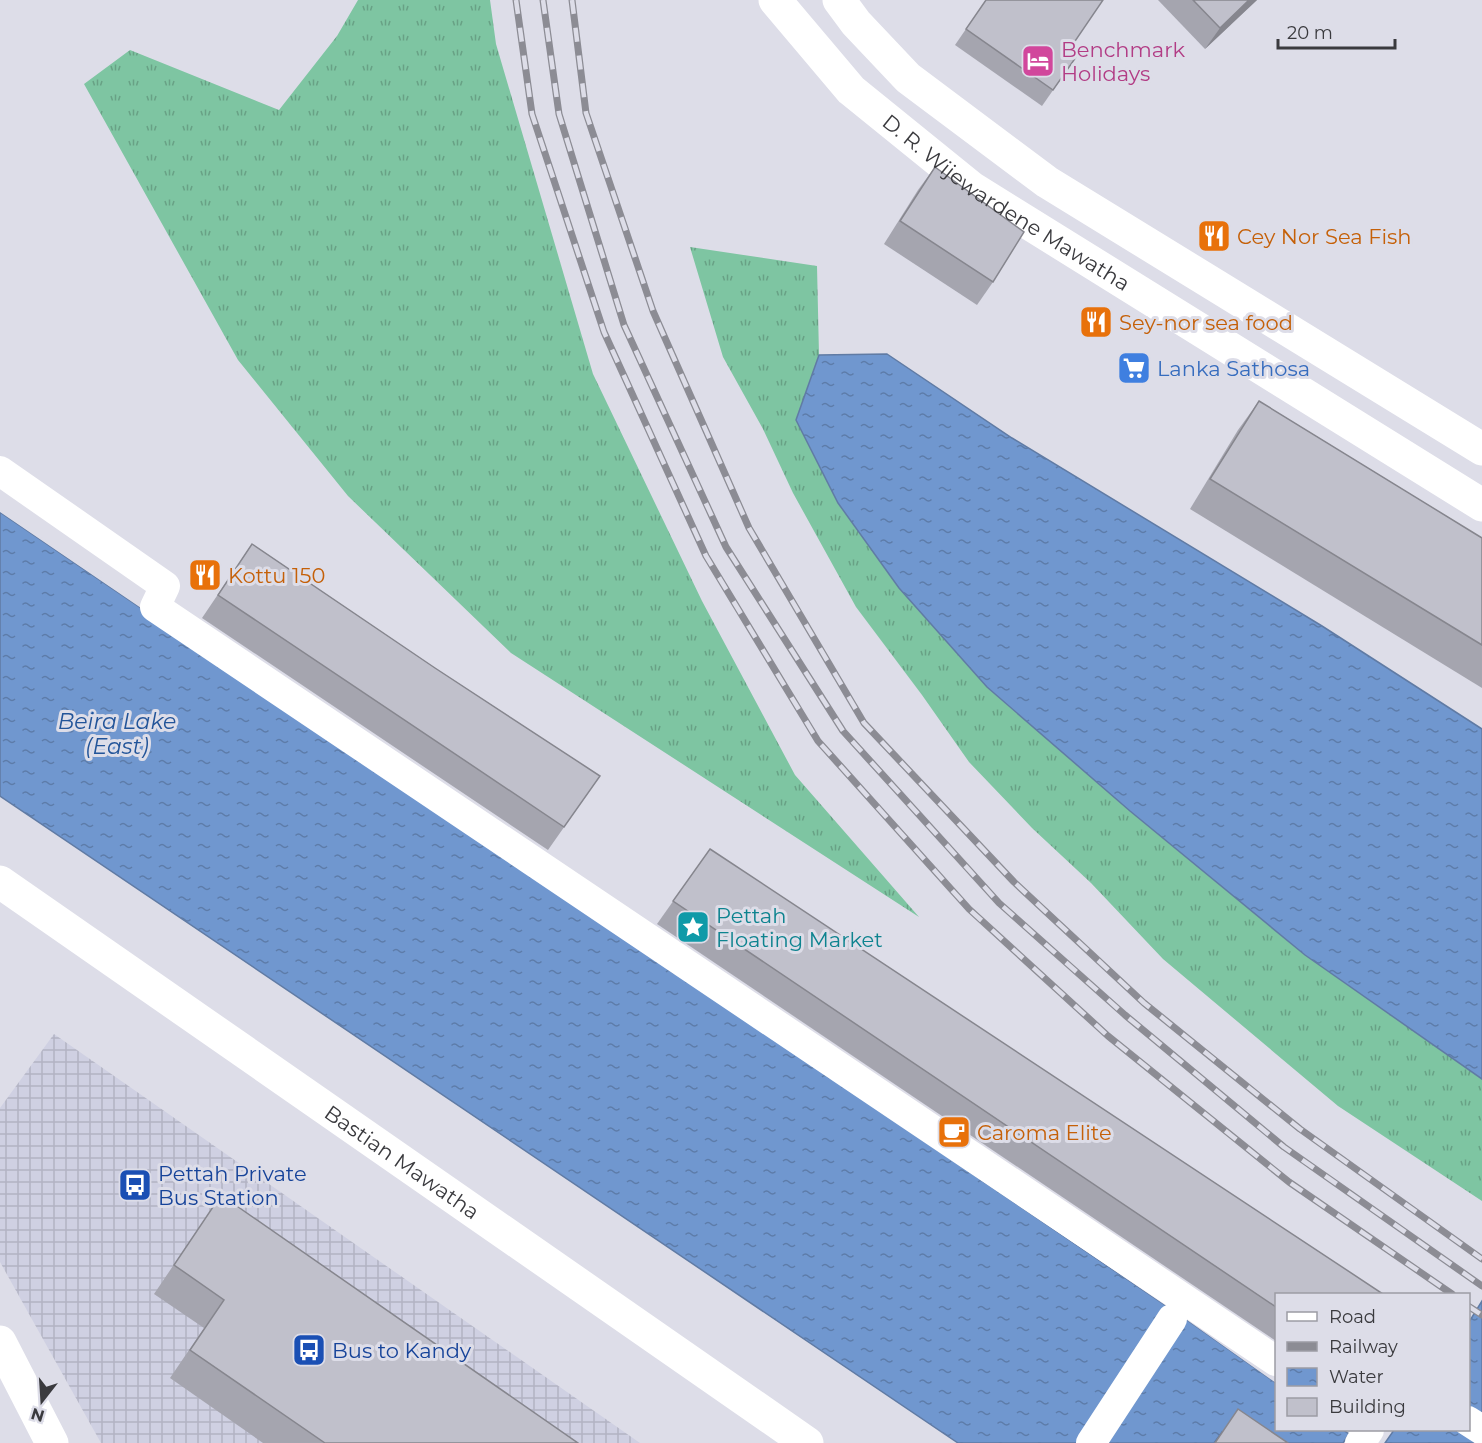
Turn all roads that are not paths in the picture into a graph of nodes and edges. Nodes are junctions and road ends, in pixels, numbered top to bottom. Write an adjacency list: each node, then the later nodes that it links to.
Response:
1 (775, 0): 5 (main road, D. R. Wijewardene Mawatha)
2 (839, 0): 3 (main road, D. R. Wijewardene Mawatha)
3 (1482, 449)
4 (0, 471): 9 (street)
5 (1482, 505)
6 (0, 882): 12 (main road, Bastian Mawatha)
7 (1172, 1319): 10 (street)
8 (0, 1342): 11 (main road)
9 (1275, 1360)
10 (1095, 1442)
11 (52, 1443)
12 (807, 1443)

